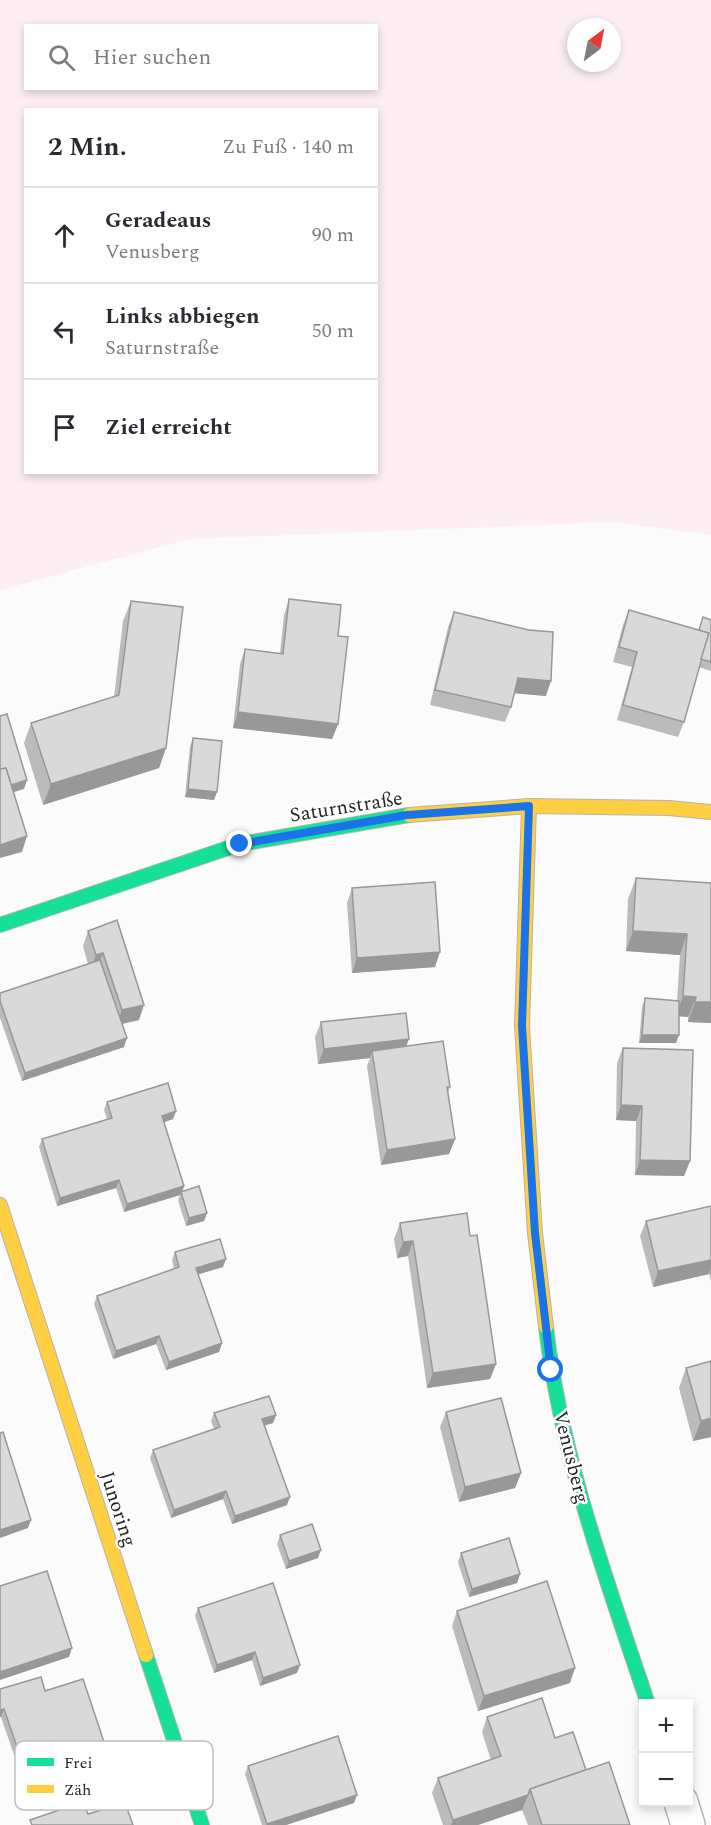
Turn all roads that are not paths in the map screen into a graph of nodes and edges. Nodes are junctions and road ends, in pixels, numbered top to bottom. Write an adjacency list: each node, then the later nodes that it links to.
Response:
1 (529, 806): 2 (street, Saturnstraße); 3 (street, Saturnstraße); 5 (street, Venusberg)
2 (711, 813)
3 (0, 925)
4 (0, 1206): 6 (street, Junoring)
5 (646, 1699)
6 (175, 1741)
7 (682, 1807): 10 (street)
8 (197, 1810): 9 (street, Junoring)
9 (202, 1825)
10 (688, 1825)

